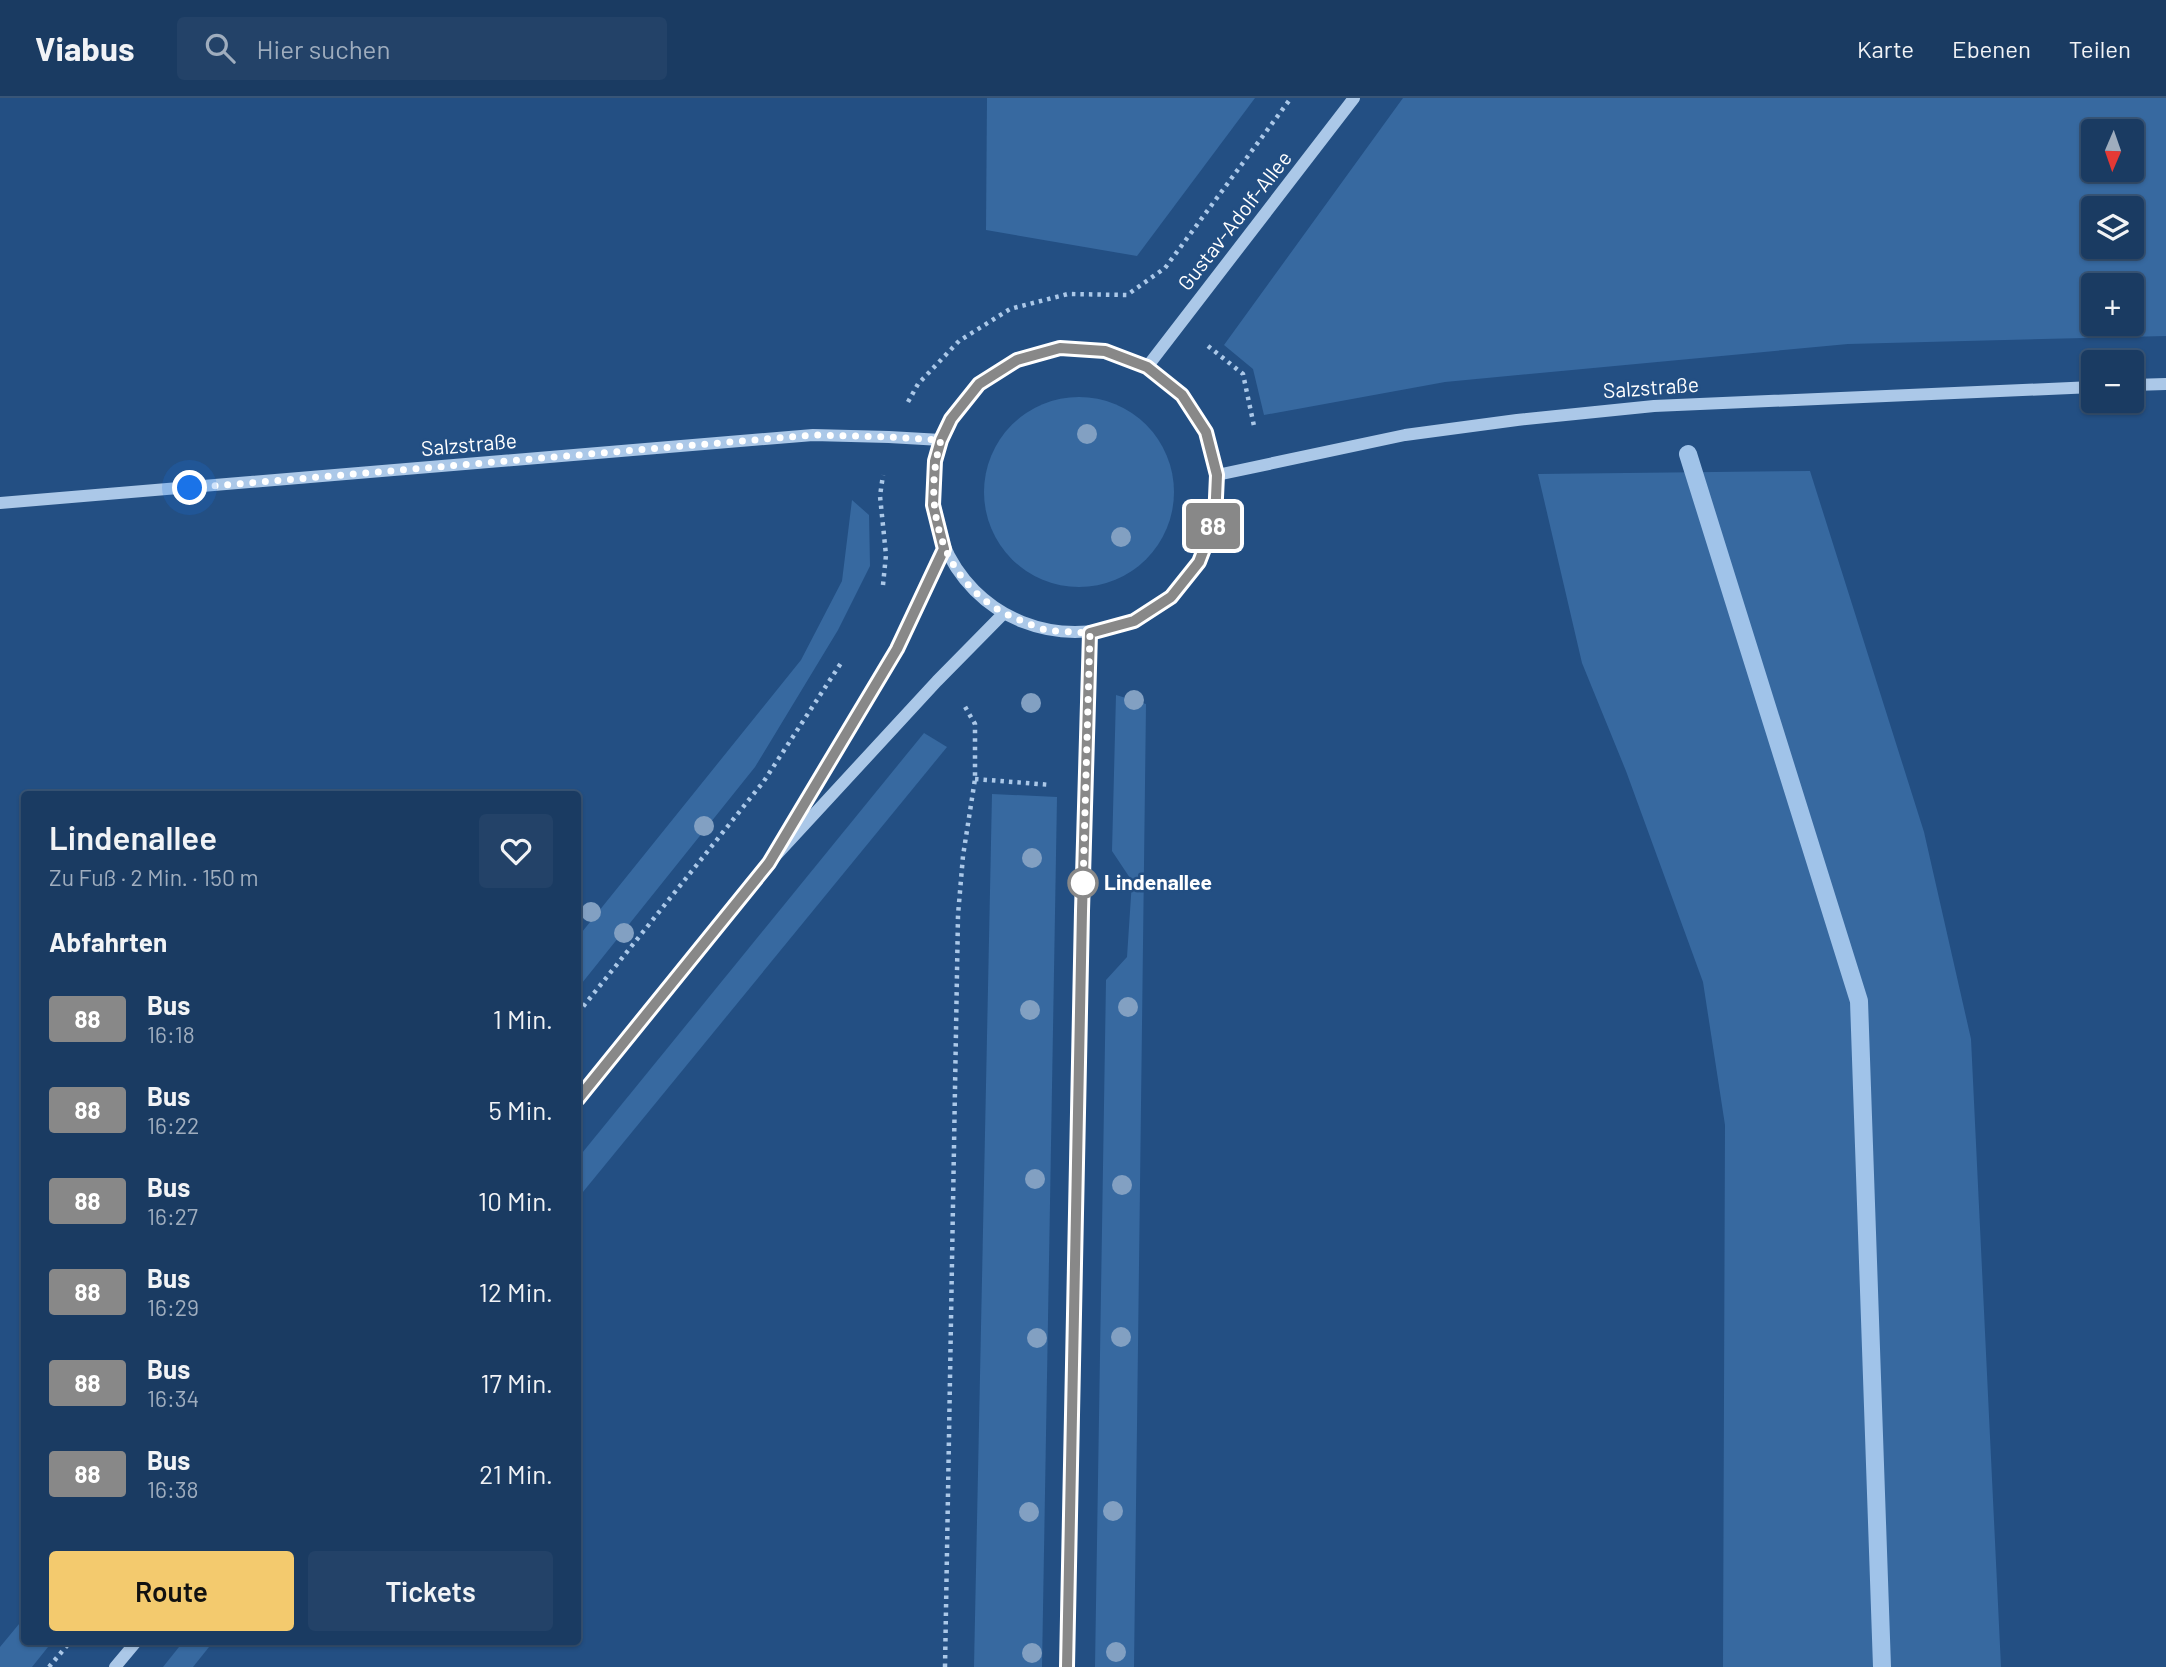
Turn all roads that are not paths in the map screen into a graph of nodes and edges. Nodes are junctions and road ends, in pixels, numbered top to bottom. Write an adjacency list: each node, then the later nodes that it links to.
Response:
1 (1354, 98): 2 (street, Gustav-Adolf-Allee)
2 (1147, 367): 6 (street); 7 (street)
3 (2166, 384): 4 (street)
4 (2144, 385)
5 (2081, 388): 7 (street, Salzstraße)
6 (941, 440): 8 (street, Salzstraße); 9 (street)
7 (1217, 475): 11 (street)
8 (0, 503)
9 (944, 549): 10 (street); 12 (street)
10 (1003, 614): 11 (street); 12 (street)
11 (1090, 633): 16 (street)
12 (769, 863): 13 (street)
13 (581, 1095)
14 (133, 1645): 15 (street)
15 (115, 1667)
16 (1067, 1667)

